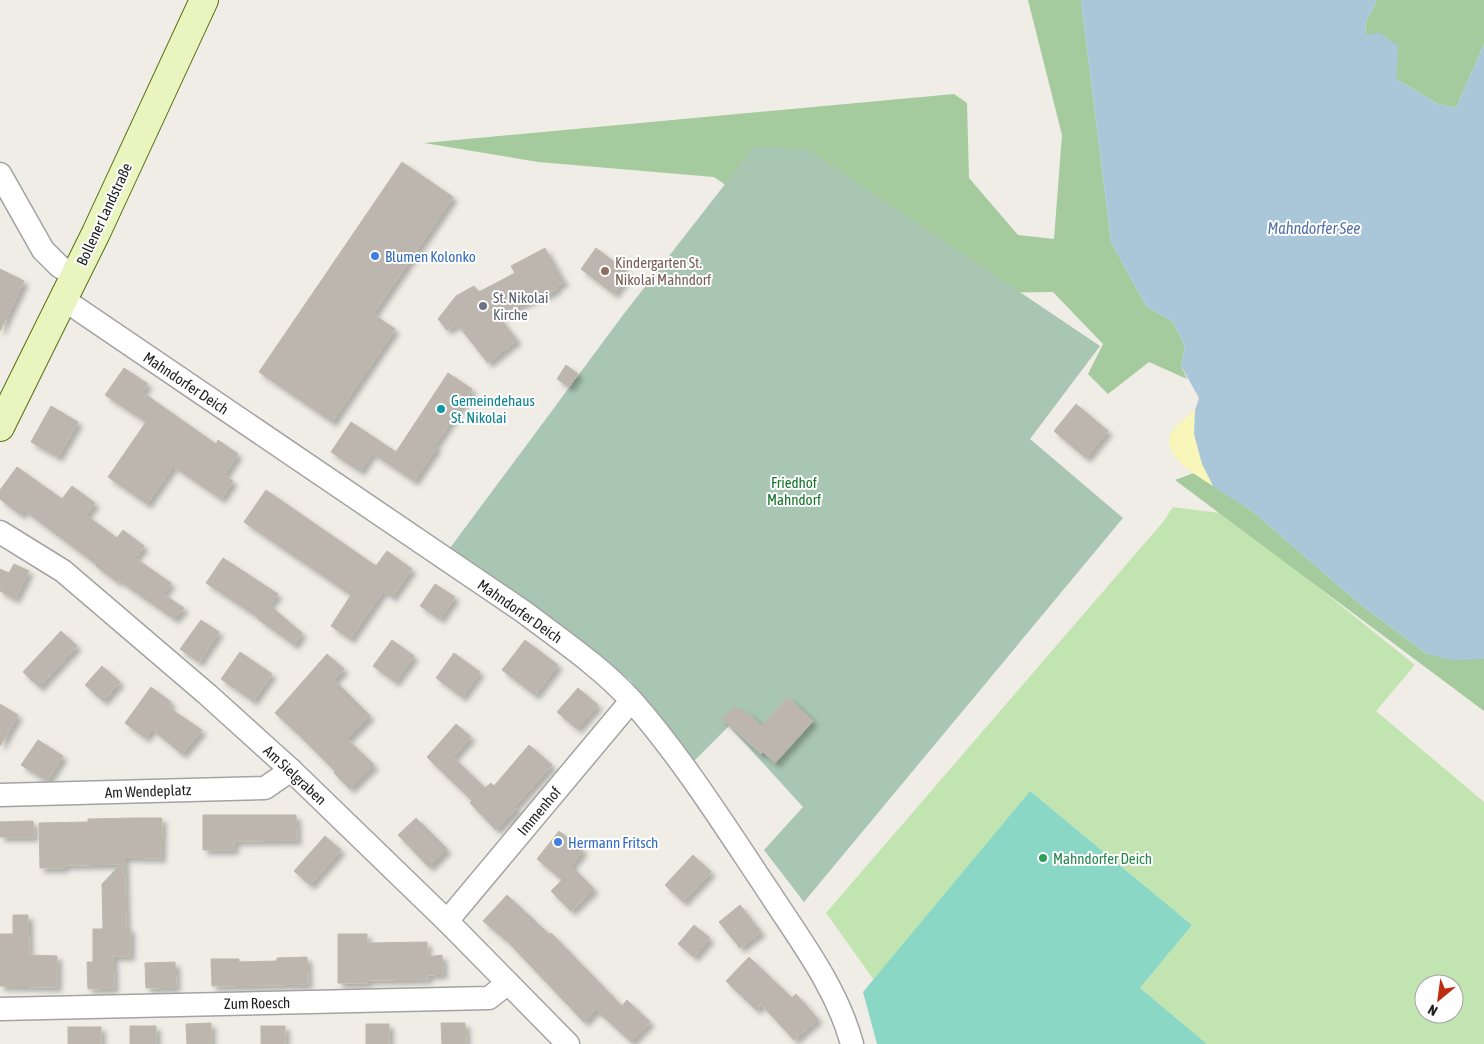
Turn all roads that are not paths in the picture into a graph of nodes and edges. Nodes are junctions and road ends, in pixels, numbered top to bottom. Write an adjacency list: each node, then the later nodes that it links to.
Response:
1 (204, 0): 3 (street, Bollener Landstraße)
2 (0, 174): 3 (street, Mahndorfer Deich)
3 (69, 288): 4 (street, Bollener Landstraße); 6 (street, Mahndorfer Deich)
4 (0, 427)
5 (0, 532): 7 (street, Am Sielgraben)
6 (631, 700): 9 (street, Immenhof); 13 (street, Mahndorfer Deich)
7 (291, 770): 8 (street, Am Wendeplatz); 9 (street, Am Sielgraben)
8 (0, 795)
9 (447, 922): 10 (street, Am Sielgraben)
10 (508, 983): 11 (street, Zum Roesch); 12 (street, Am Sielgraben)
11 (0, 1009)
12 (568, 1044)
13 (852, 1044)

